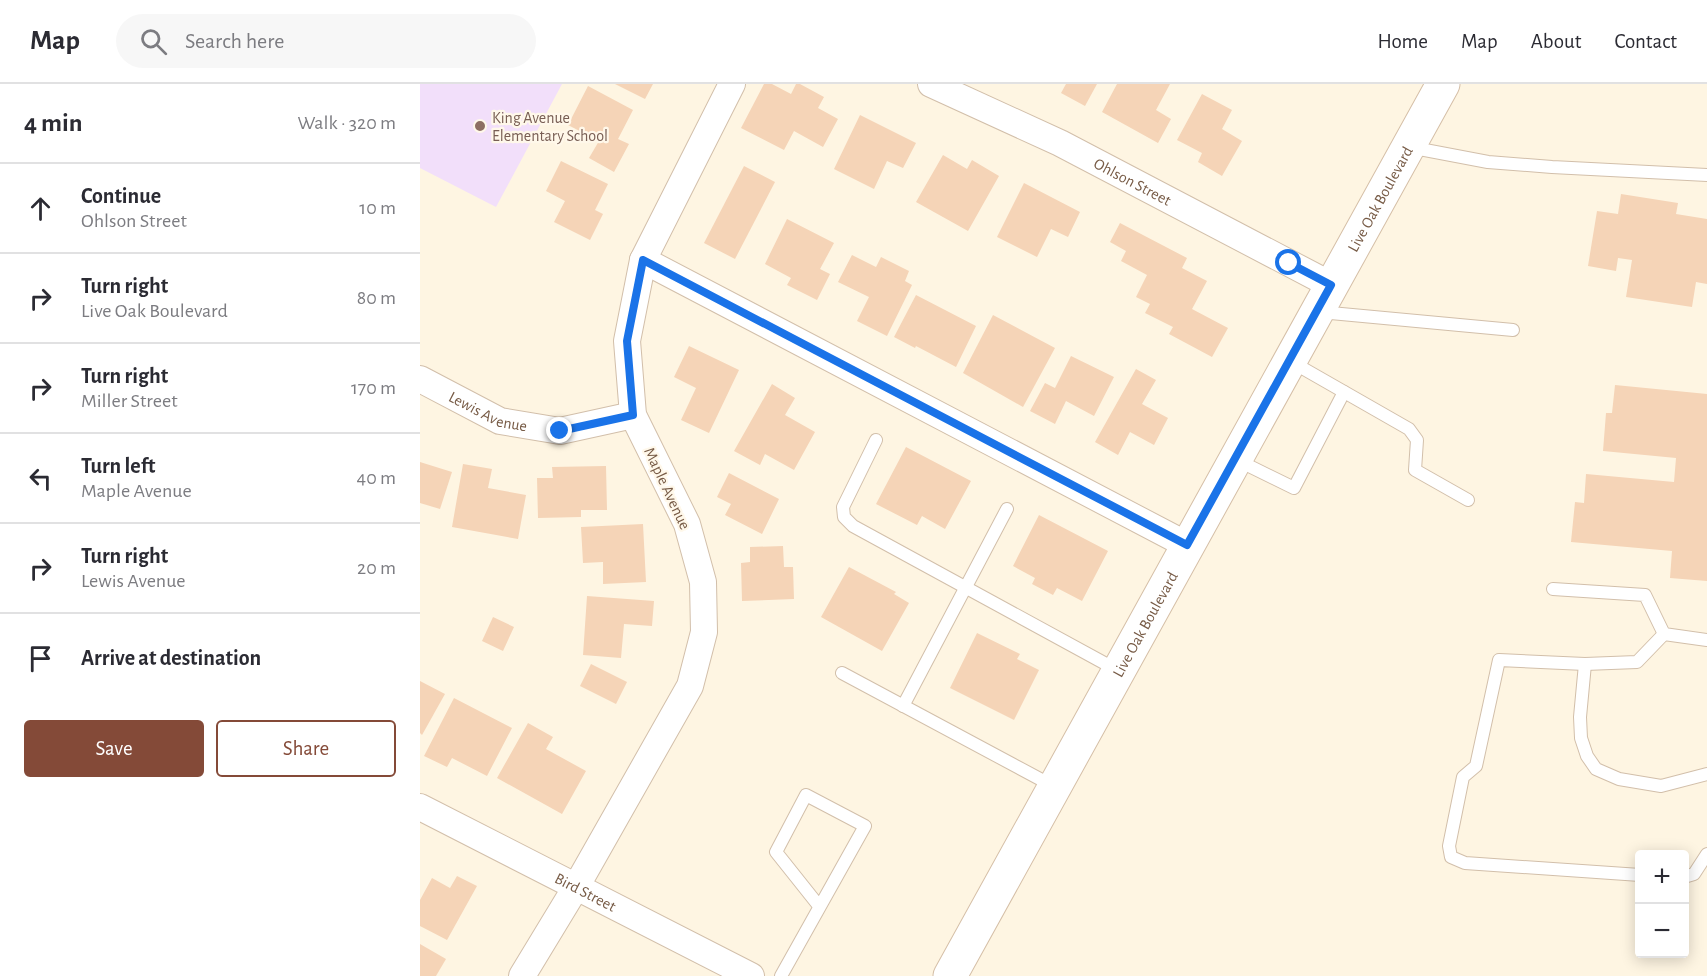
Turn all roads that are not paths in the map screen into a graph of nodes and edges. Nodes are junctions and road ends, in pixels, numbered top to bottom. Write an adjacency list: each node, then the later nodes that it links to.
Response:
1 (732, 84): 7 (street, Maple Avenue)
2 (931, 84): 8 (street, Ohlson Street)
3 (1443, 84): 4 (main road, Live Oak Boulevard)
4 (1408, 147): 6 (lane); 8 (main road, Live Oak Boulevard)
5 (1707, 166): 6 (lane)
6 (1702, 175)
7 (643, 260): 13 (street, Maple Avenue); 18 (street)
8 (1323, 298): 9 (lane); 10 (main road, Live Oak Boulevard)
9 (1513, 330)
10 (1289, 360): 12 (lane); 15 (main road, Live Oak Boulevard)
11 (420, 379): 13 (street, Lewis Avenue)
12 (1344, 392): 15 (lane); 16 (lane)
13 (633, 415): 33 (street, Maple Avenue)
14 (876, 440): 19 (lane)
15 (1235, 458): 18 (main road, Live Oak Boulevard)
16 (1468, 500)
17 (1007, 509): 19 (lane)
18 (1187, 545): 24 (main road, Live Oak Boulevard)
19 (966, 588): 24 (lane); 26 (lane)
20 (1553, 589): 21 (lane)
21 (1664, 634): 22 (lane); 23 (lane)
22 (1707, 640)
23 (1585, 664): 27 (lane); 31 (lane)
24 (1118, 670): 28 (main road, Live Oak Boulevard)
25 (842, 673): 26 (lane)
26 (903, 706): 28 (lane)
27 (1707, 774)
28 (1054, 787): 38 (main road, Live Oak Boulevard)
29 (420, 807): 33 (street, Bird Street)
30 (1707, 854): 32 (lane)
31 (1635, 875)
32 (1689, 876)
33 (576, 887): 35 (street, Maple Avenue); 36 (street, Bird Street)
34 (819, 906): 34 (lane); 37 (lane)
35 (522, 976)
36 (751, 976)
37 (781, 976)
38 (950, 976)

